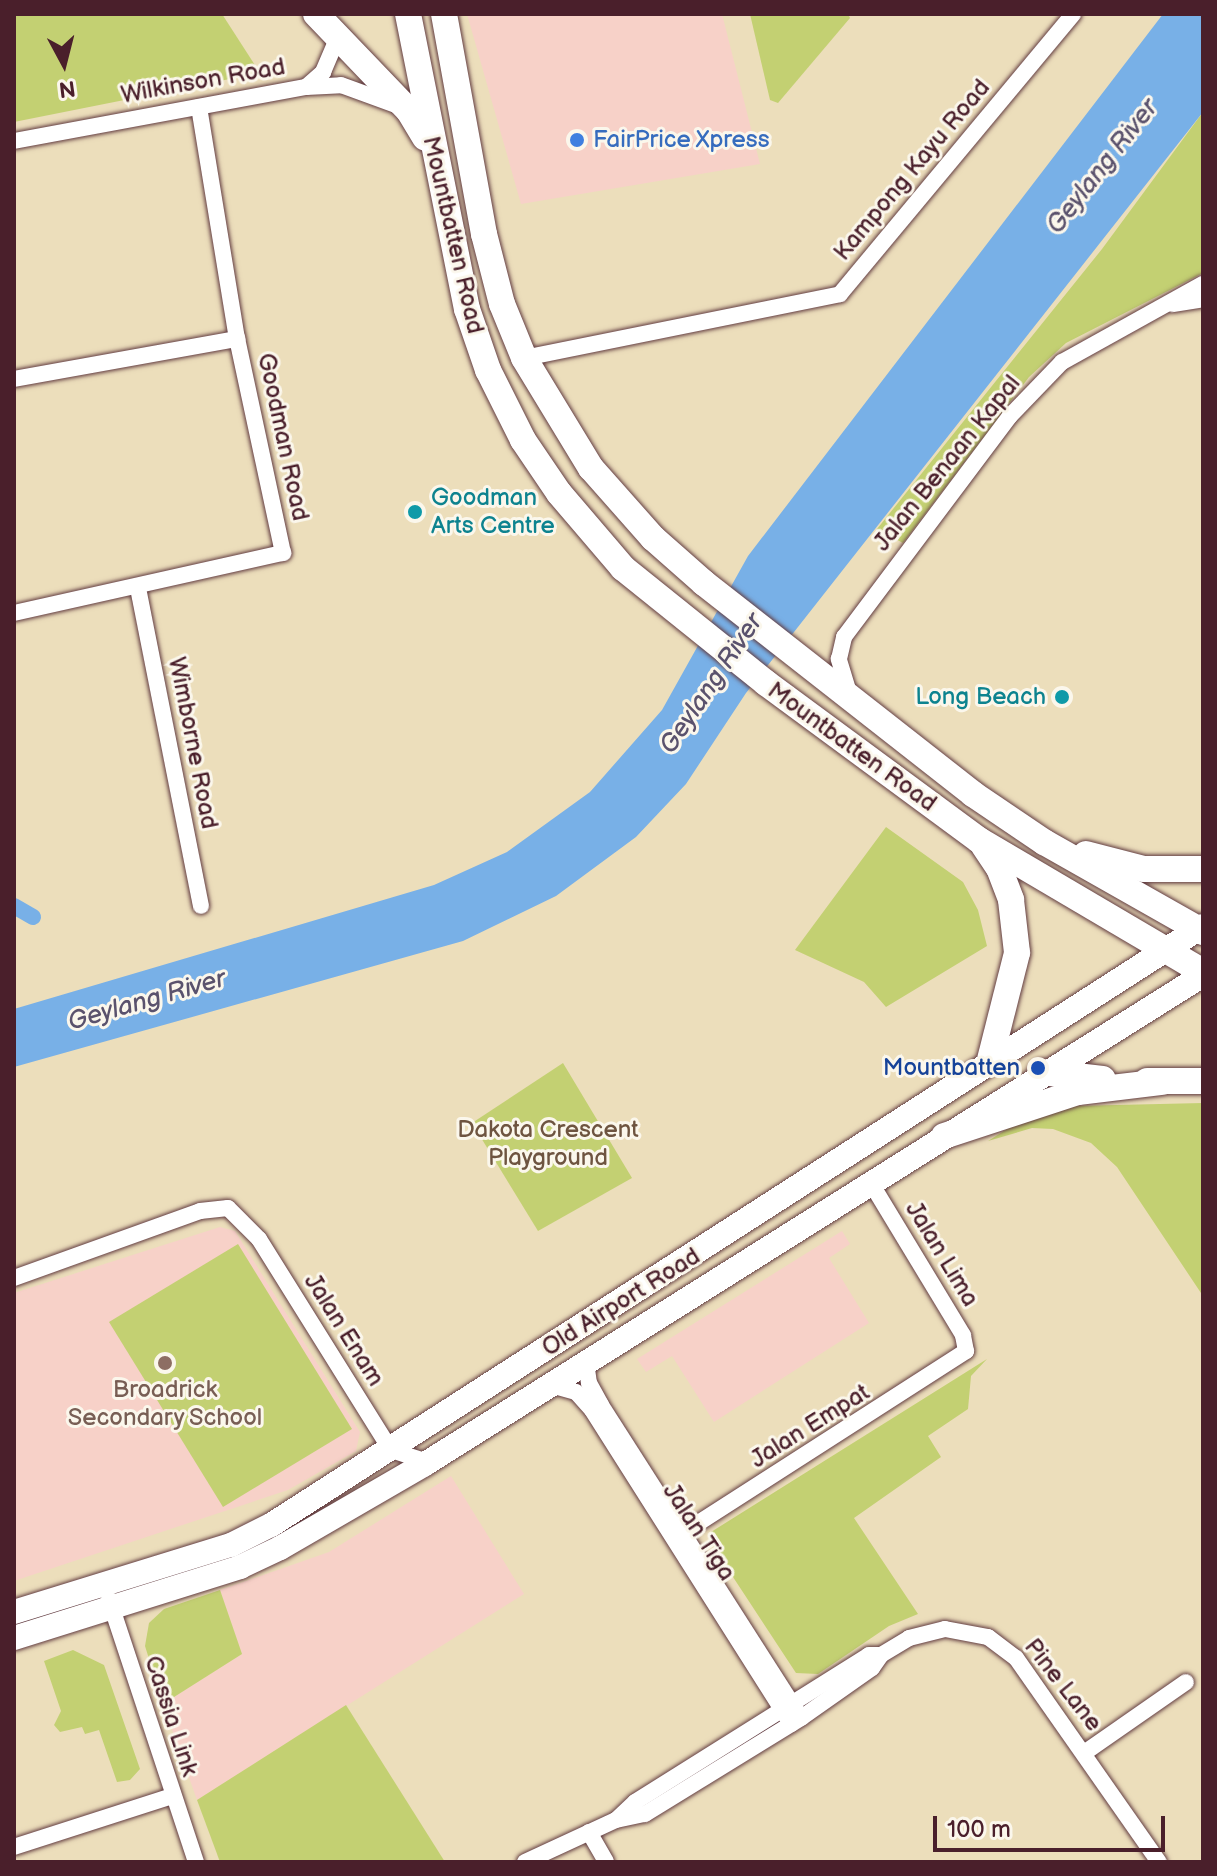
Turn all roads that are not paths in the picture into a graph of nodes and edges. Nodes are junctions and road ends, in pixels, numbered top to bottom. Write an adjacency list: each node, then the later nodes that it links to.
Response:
1 (316, 14): 5 (main road)
2 (408, 14): 10 (main road, Mountbatten Road)
3 (444, 14): 15 (main road, Mountbatten Road)
4 (1073, 14): 15 (street, Kampong Kayu Road)
5 (338, 37): 6 (street, Wilkinson Road); 8 (main road)
6 (306, 87): 7 (street, Wilkinson Road); 8 (street, Wilkinson Road)
7 (199, 107): 9 (street, Wilkinson Road); 14 (street, Goodman Road)
8 (409, 111): 10 (main road)
9 (14, 141)
10 (431, 147): 20 (main road, Mountbatten Road)
11 (1203, 284): 13 (street, Jalan Benaan Kapal)
12 (1203, 299): 13 (street, Jalan Benaan Kapal)
13 (1159, 306): 19 (street, Jalan Benaan Kapal)
14 (237, 339): 16 (street); 17 (street, Goodman Road)
15 (524, 358): 19 (main road, Mountbatten Road)
16 (14, 379)
17 (138, 588): 18 (street, Goodman Road); 23 (street, Wimborne Road)
18 (14, 613)
19 (850, 698): 21 (main road, Mountbatten Road)
20 (979, 840): 25 (main road, Mountbatten Road); 27 (main road)
21 (1044, 842): 22 (main road); 24 (main road, Mountbatten Road)
22 (1203, 869)
23 (201, 906)
24 (1201, 929): 25 (main road, Old Airport Road)
25 (1163, 951): 26 (main road, Mountbatten Road); 27 (main road, Old Airport Road)
26 (1203, 973): 28 (main road, Old Airport Road)
27 (990, 1060): 37 (main road, Old Airport Road)
28 (1041, 1072): 30 (main road); 31 (main road, Old Airport Road)
29 (1203, 1081): 30 (main road)
30 (1162, 1082): 31 (main road)
31 (944, 1136): 32 (main road, Old Airport Road)
32 (871, 1183): 34 (street, Jalan Lima); 35 (main road, Old Airport Road)
33 (14, 1278): 37 (street, Jalan Enam)
34 (966, 1351): 39 (street, Jalan Empat)
35 (586, 1362): 36 (main road, Old Airport Road); 39 (street, Jalan Tiga)
36 (551, 1385): 38 (main road, Old Airport Road); 39 (street, Jalan Tiga)
37 (391, 1450): 38 (street); 40 (main road, Old Airport Road)
38 (428, 1462): 41 (main road, Old Airport Road)
39 (681, 1535): 45 (street, Jalan Tiga)
40 (104, 1583): 41 (street, Cassia Link); 42 (main road, Old Airport Road)
41 (111, 1606): 43 (main road, Old Airport Road); 47 (street, Cassia Link)
42 (14, 1612)
43 (14, 1638)
44 (1186, 1682): 46 (street)
45 (792, 1715): 46 (street, Pine Lane); 48 (street, Pine Lane)
46 (1084, 1753): 53 (street, Pine Lane)
47 (172, 1796): 49 (street); 50 (street, Cassia Link)
48 (589, 1832): 51 (street, Pine Lane); 52 (street)
49 (14, 1847)
50 (196, 1862)
51 (525, 1862)
52 (606, 1862)
53 (1159, 1862)

